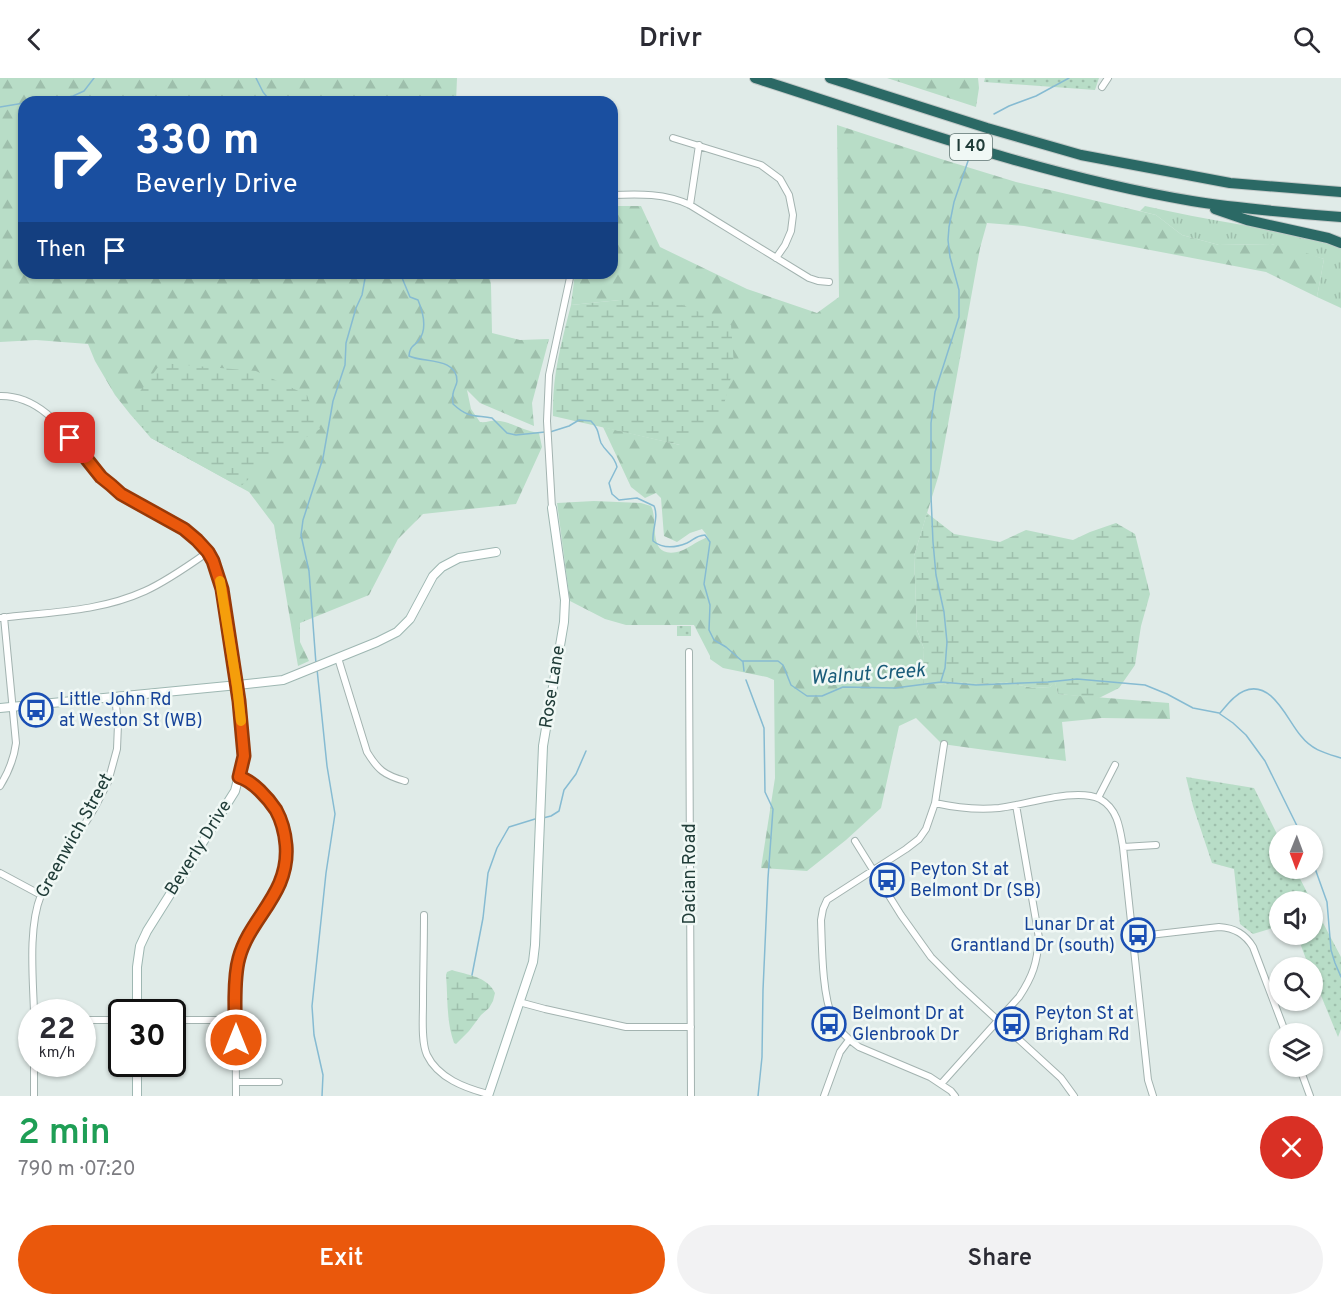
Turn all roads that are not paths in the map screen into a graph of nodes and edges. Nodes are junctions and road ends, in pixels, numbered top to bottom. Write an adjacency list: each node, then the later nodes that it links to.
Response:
1 (755, 78): 9 (highway, I 40)
2 (830, 78): 7 (highway, I 40)
3 (1108, 78): 4 (street)
4 (1102, 87)
5 (673, 138): 6 (street)
6 (699, 145): 10 (street); 13 (street)
7 (1341, 192)
8 (618, 195): 10 (street)
9 (1192, 201): 11 (highway, I 40); 12 (highway)
10 (690, 205): 13 (street)
11 (1341, 217)
12 (1341, 243)
13 (776, 258): 15 (street)
14 (570, 279): 17 (street, Rose Lane)
15 (829, 282)
16 (0, 396): 18 (street, Beverly Drive)
17 (552, 508): 45 (street, Rose Lane)
18 (208, 552): 20 (street); 23 (street, Beverly Drive)
19 (496, 552): 22 (street)
20 (2, 617): 25 (street)
21 (689, 652): 50 (street, Dacian Road)
22 (338, 658): 23 (street); 30 (street)
23 (237, 686): 24 (street); 29 (street, Beverly Drive)
24 (115, 696): 25 (street); 40 (street, Greenwich Street)
25 (13, 707): 26 (street); 31 (street)
26 (0, 708)
27 (944, 744): 33 (street)
28 (1115, 765): 32 (street)
29 (239, 777): 44 (street, Beverly Drive); 47 (street)
30 (405, 781)
31 (0, 786)
32 (1098, 798): 34 (street); 37 (street)
33 (935, 803): 34 (street); 38 (street)
34 (1016, 805): 48 (street)
35 (855, 841): 38 (street)
36 (1156, 845): 37 (street)
37 (1123, 847): 42 (street)
38 (873, 870): 48 (street); 51 (street)
39 (0, 873): 40 (street)
40 (40, 895): 43 (street, Greenwich Street)
41 (424, 915): 58 (street)
42 (1132, 937): 49 (street); 66 (street)
43 (34, 999)
44 (137, 999)
45 (519, 1002): 50 (street); 58 (street, Rose Lane)
46 (186, 1020): 47 (street)
47 (235, 1020): 55 (street)
48 (998, 1020): 57 (street); 65 (street)
49 (1282, 1023)
50 (691, 1027): 62 (street, Dacian Road)
51 (849, 1040): 57 (street); 63 (street)
52 (34, 1077): 59 (street)
53 (137, 1077): 60 (street)
54 (1303, 1077): 67 (street)
55 (236, 1082): 56 (street); 61 (street)
56 (279, 1082)
57 (941, 1084): 64 (street)
58 (488, 1095)
59 (34, 1096)
60 (137, 1096)
61 (236, 1096)
62 (691, 1096)
63 (824, 1096)
64 (955, 1096)
65 (1074, 1096)
66 (1153, 1096)
67 (1310, 1096)

